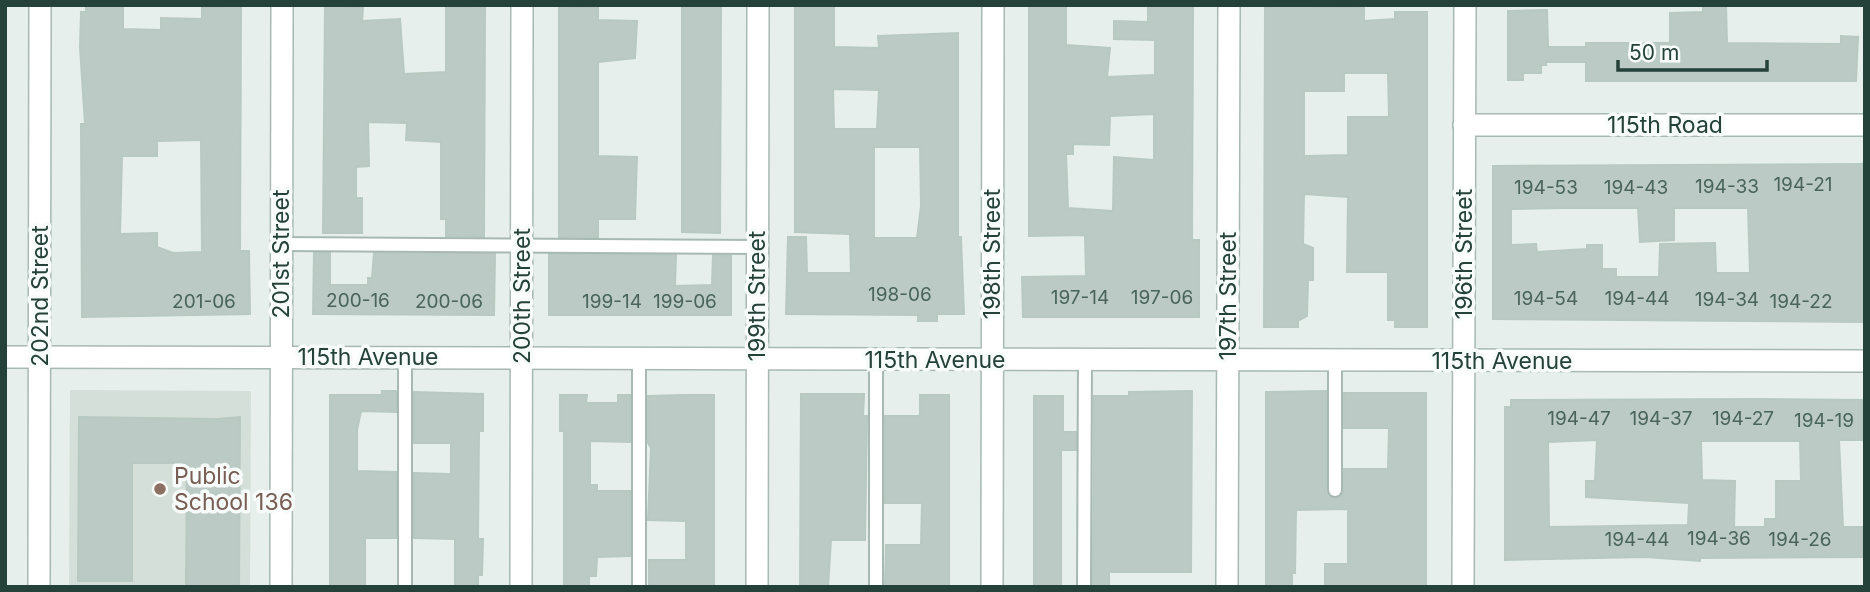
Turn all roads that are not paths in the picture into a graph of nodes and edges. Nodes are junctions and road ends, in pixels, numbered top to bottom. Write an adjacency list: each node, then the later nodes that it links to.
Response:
1 (40, 5): 16 (street, 202nd Street)
2 (282, 5): 10 (street, 201st Street)
3 (523, 5): 11 (street, 200th Street)
4 (758, 5): 12 (street, 199th Street)
5 (993, 5): 21 (street, 198th Street)
6 (1229, 5): 23 (street, 197th Street)
7 (1465, 5): 8 (street, 196th Street)
8 (1465, 125): 9 (street, 115th Road); 24 (street, 196th Street)
9 (1865, 125)
10 (281, 244): 11 (lane); 17 (street, 201st Street)
11 (522, 244): 12 (lane); 15 (street, 200th Street)
12 (757, 247): 19 (street, 199th Street)
13 (5, 357): 16 (street, 115th Avenue)
14 (405, 357): 15 (street, 115th Avenue); 17 (street, 115th Avenue); 30 (lane)
15 (522, 357): 18 (street, 115th Avenue); 31 (street, 200th Street)
16 (40, 358): 17 (street, 115th Avenue); 28 (street, 202nd Street)
17 (281, 358): 29 (street, 201st Street)
18 (639, 358): 19 (street, 115th Avenue); 32 (lane)
19 (757, 359): 20 (street, 115th Avenue); 33 (street, 199th Street)
20 (876, 360): 21 (street, 115th Avenue); 34 (lane)
21 (992, 360): 22 (street, 115th Avenue); 35 (street, 198th Street)
22 (1085, 360): 23 (street, 115th Avenue); 36 (lane)
23 (1228, 360): 25 (street, 115th Avenue); 37 (street, 197th Street)
24 (1464, 360): 25 (street, 115th Avenue); 26 (street, 115th Avenue); 38 (street, 196th Street)
25 (1335, 361): 27 (lane)
26 (1865, 361)
27 (1335, 490)
28 (40, 587)
29 (281, 587)
30 (405, 587)
31 (521, 587)
32 (639, 587)
33 (757, 587)
34 (876, 587)
35 (992, 587)
36 (1084, 587)
37 (1227, 587)
38 (1463, 587)

